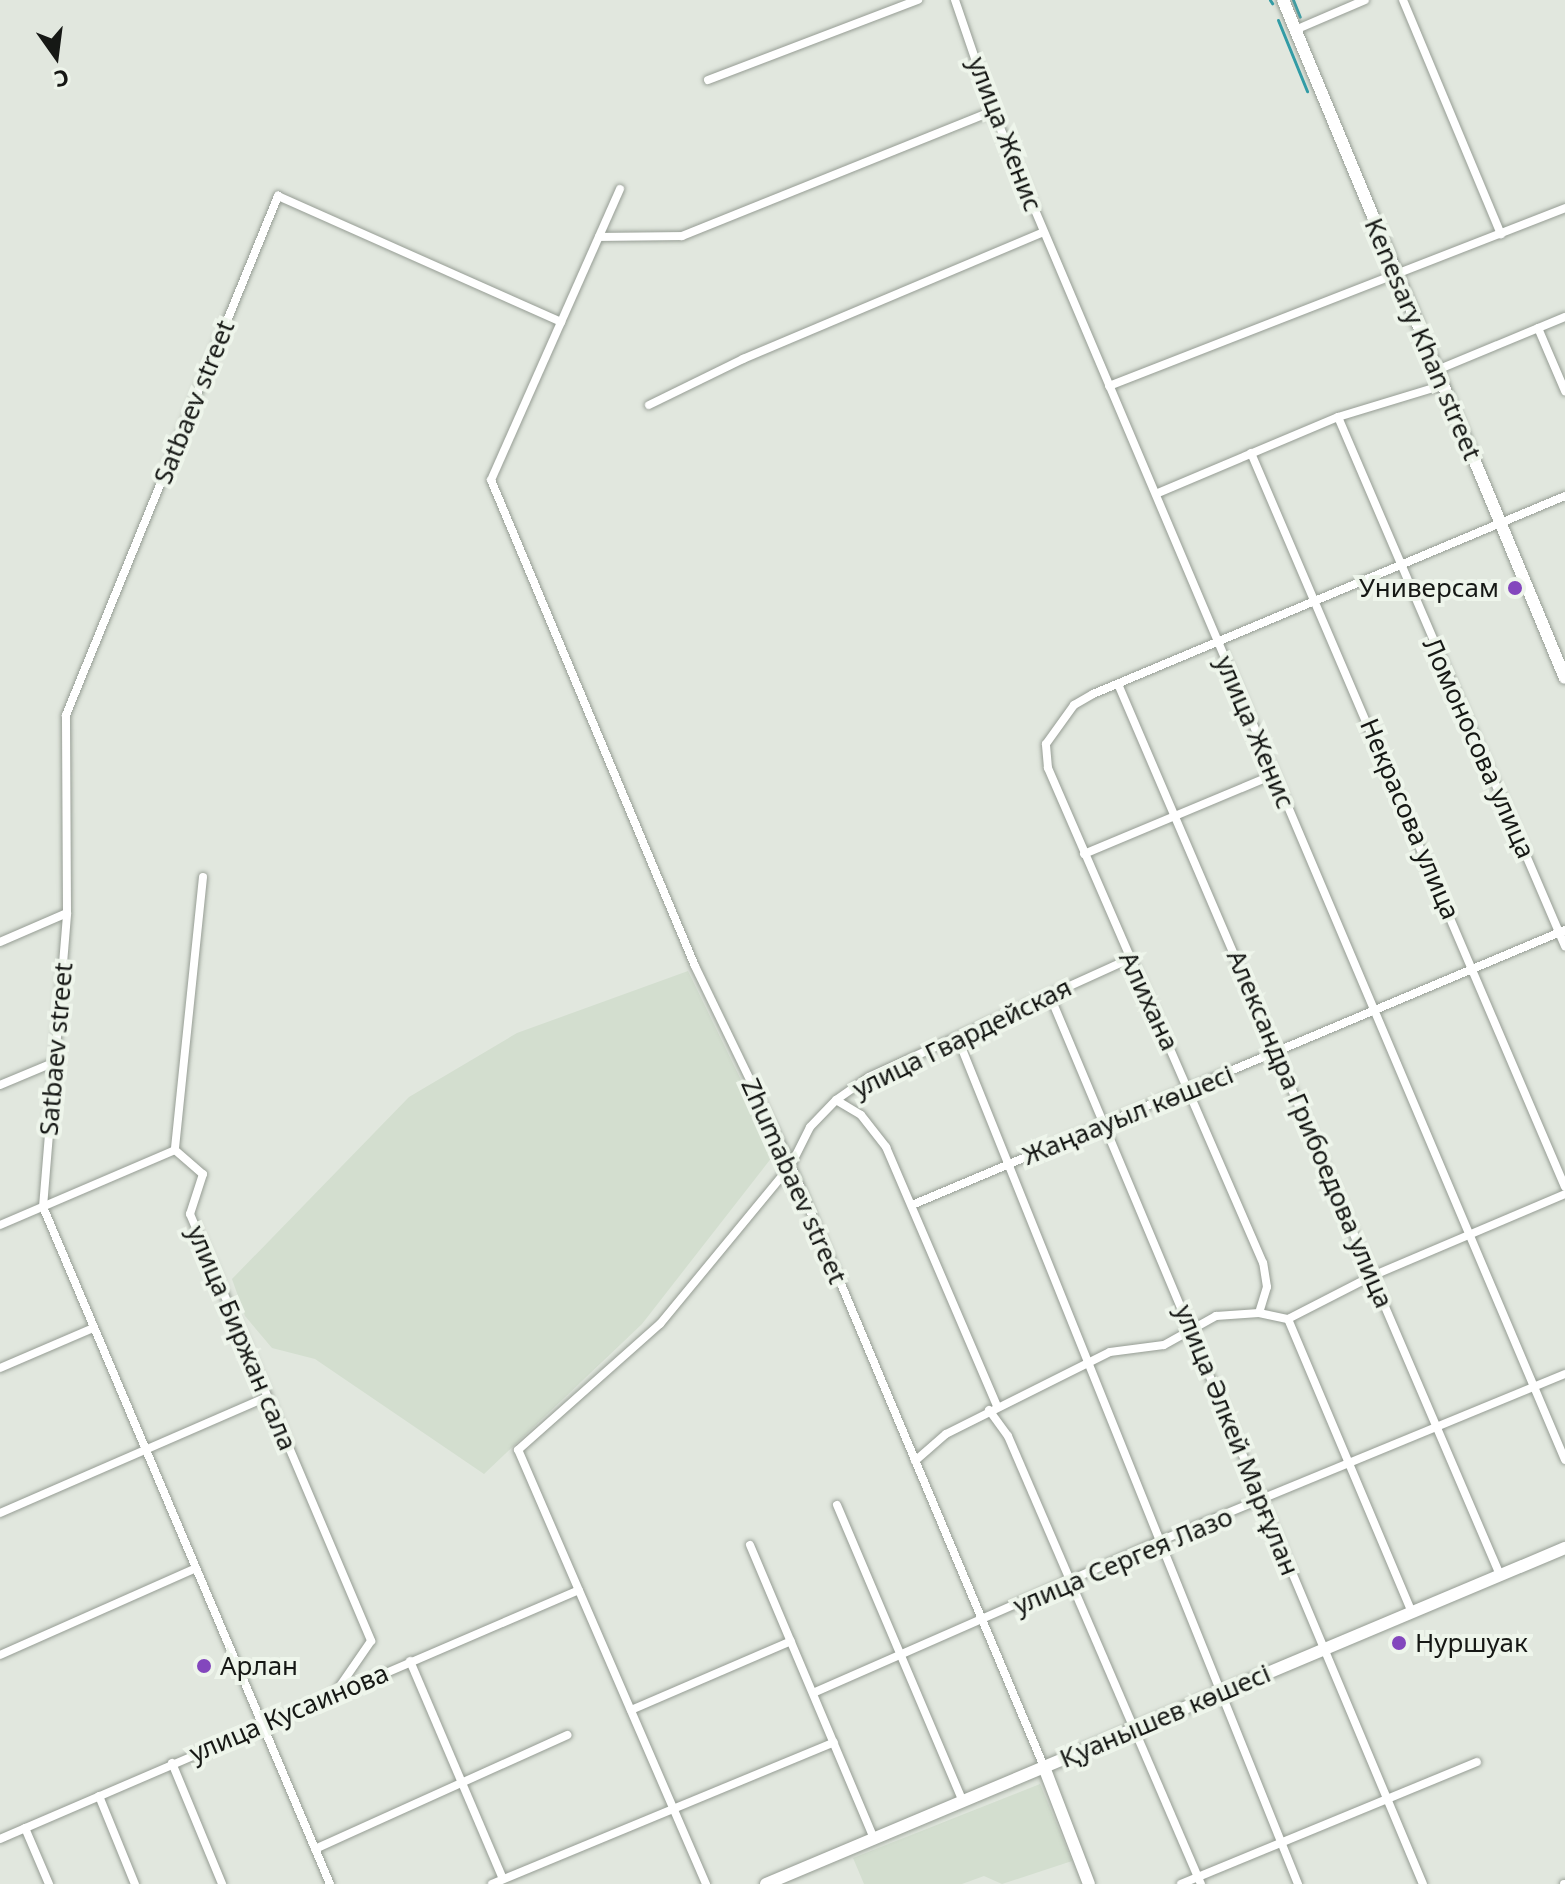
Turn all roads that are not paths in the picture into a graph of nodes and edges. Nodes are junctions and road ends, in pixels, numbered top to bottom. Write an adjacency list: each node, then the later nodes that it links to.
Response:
1 (918, 0): 7 (street)
2 (955, 0): 8 (street, улица Женис)
3 (1283, 0): 6 (street, Kenesary Khan street)
4 (1365, 0): 6 (street)
5 (1403, 0): 12 (street)
6 (1295, 30): 14 (street, Kenesary Khan street)
7 (708, 80)
8 (993, 111): 11 (street, улица Женис); 13 (street)
9 (620, 189): 13 (street)
10 (1565, 208): 12 (street)
11 (1043, 232): 20 (street, улица Женис); 22 (street)
12 (1501, 234): 14 (street)
13 (599, 237): 16 (street)
14 (1397, 276): 18 (street, Kenesary Khan street); 20 (street)
15 (1565, 317): 17 (street)
16 (561, 322): 38 (street, Satbaev street); 54 (street, Zhumabaev street)
17 (1538, 328): 18 (street); 21 (street)
18 (1437, 370): 19 (street, Kenesary Khan street)
19 (1443, 385): 23 (street); 27 (street, Kenesary Khan street)
20 (1109, 386): 25 (street, улица Женис)
21 (1565, 391)
22 (649, 405)
23 (1338, 417): 24 (street); 28 (street, Ломоносова улица)
24 (1251, 453): 25 (street); 29 (street, Некрасова улица)
25 (1158, 493): 30 (street, улица Женис)
26 (1565, 496): 27 (street)
27 (1499, 522): 28 (street); 31 (street, Kenesary Khan street)
28 (1399, 565): 29 (street); 39 (street, Ломоносова улица)
29 (1317, 601): 30 (street); 43 (street, Некрасова улица)
30 (1216, 642): 33 (street); 34 (street, улица Женис)
31 (1561, 654): 32 (street, Kenesary Khan street)
32 (1565, 678)
33 (1118, 684): 35 (street, Александра Грибоедова улица); 36 (street, Алихана)
34 (1273, 775): 35 (street); 45 (street, улица Женис)
35 (1177, 815): 36 (street); 47 (street, Александра Грибоедова улица)
36 (1084, 854): 42 (street, Алихана)
37 (203, 877): 53 (street)
38 (67, 913): 40 (street); 48 (street, Satbaev street)
39 (1562, 932): 41 (street, Ломоносова улица); 43 (street, Жаңаауыл көшесі)
40 (0, 942)
41 (1565, 946)
42 (1129, 959): 44 (street, улица Гвардейская); 50 (street, Алихана)
43 (1474, 969): 45 (street, Жаңаауыл көшесі); 56 (street, Некрасова улица)
44 (1050, 996): 46 (street, улица Гвардейская); 52 (street, улица Әлкей Марғұлан)
45 (1374, 1011): 47 (street, Жаңаауыл көшесі); 61 (street, улица Женис)
46 (958, 1039): 51 (street, улица Гвардейская); 55 (street)
47 (1277, 1053): 50 (street, Жаңаауыл көшесі); 62 (street, Александра Грибоедова улица)
48 (55, 1062): 49 (street); 59 (street, Satbaev street)
49 (0, 1085)
50 (1189, 1090): 52 (street, Жаңаауыл көшесі); 63 (street, Алихана)
51 (836, 1100): 54 (street, улица Гвардейская); 58 (street)
52 (1103, 1125): 55 (street, Жаңаауыл көшесі); 66 (street, улица Әлкей Марғұлан)
53 (175, 1150): 59 (street); 71 (street, улица Биржан сала)
54 (791, 1165): 76 (street, Zhumabaev street); 87 (street, улица Гвардейская)
55 (1008, 1165): 58 (street, Жаңаауыл көшесі); 67 (street)
56 (1565, 1187)
57 (1565, 1194): 61 (street)
58 (912, 1205): 72 (street)
59 (43, 1207): 60 (street); 65 (street, Satbaev street)
60 (0, 1225)
61 (1468, 1234): 62 (street); 70 (street, улица Женис)
62 (1372, 1276): 64 (street); 73 (street, Александра Грибоедова улица)
63 (1259, 1313): 64 (street); 66 (street)
64 (1288, 1319): 77 (street)
65 (91, 1329): 68 (street); 74 (street, Satbaev street)
66 (1192, 1330): 67 (street); 78 (street, улица Әлкей Марғұлан)
67 (1087, 1361): 72 (street); 81 (street)
68 (0, 1368)
69 (1565, 1374): 70 (street, улица Сергея Лазо)
70 (1534, 1387): 73 (street, улица Сергея Лазо); 75 (street, улица Женис)
71 (267, 1397): 74 (street); 95 (street, улица Биржан сала)
72 (993, 1408): 76 (street); 86 (street)
73 (1436, 1428): 77 (street, улица Сергея Лазо); 85 (street, Александра Грибоедова улица)
74 (146, 1451): 80 (street); 84 (street, Satbaev street)
75 (1565, 1460)
76 (915, 1461): 89 (street, Zhumabaev street)
77 (1350, 1465): 78 (street, улица Сергея Лазо); 88 (street)
78 (1262, 1502): 81 (street, улица Сергея Лазо); 91 (street, улица Әлкей Марғұлан)
79 (837, 1505): 93 (street)
80 (0, 1513)
81 (1162, 1540): 86 (street, улица Сергея Лазо); 97 (street)
82 (750, 1545): 90 (street)
83 (1565, 1548): 85 (street, Қуанышев көшесі)
84 (196, 1568): 92 (street); 99 (street, Satbaev street)
85 (1500, 1575): 88 (street, Қуанышев көшесі)
86 (1072, 1584): 89 (street, улица Сергея Лазо); 100 (street)
87 (579, 1590): 94 (street, улица Кусаинова); 98 (street)
88 (1412, 1612): 91 (street, Қуанышев көшесі)
89 (983, 1622): 93 (street, улица Сергея Лазо); 105 (street, Zhumabaev street)
90 (791, 1641): 96 (street); 98 (street)
91 (1324, 1650): 97 (street, Қуанышев көшесі); 108 (street, улица Әлкей Марғұлан)
92 (0, 1655)
93 (900, 1656): 96 (street, улица Сергея Лазо); 109 (street)
94 (410, 1661): 95 (street, улица Кусаинова); 106 (street)
95 (336, 1692): 99 (street, улица Кусаинова)
96 (813, 1693): 102 (street)
97 (1221, 1693): 100 (street, Қуанышев көшесі); 114 (street)
98 (631, 1710): 110 (street)
99 (260, 1724): 104 (street, улица Кусаинова); 115 (street, Satbaev street)
100 (1135, 1729): 105 (street, Қуанышев көшесі); 117 (street)
101 (568, 1735): 106 (street)
102 (834, 1742): 110 (street); 112 (street)
103 (1477, 1762): 108 (street)
104 (172, 1763): 107 (street, улица Кусаинова); 120 (street)
105 (1044, 1767): 109 (street, Қуанышев көшесі); 125 (street, Zhumabaev street)
106 (462, 1781): 115 (street); 116 (street)
107 (99, 1796): 111 (street, улица Кусаинова); 119 (street)
108 (1386, 1799): 114 (street); 128 (street, улица Әлкей Марғұлан)
109 (962, 1800): 112 (street, Қуанышев көшесі)
110 (673, 1807): 116 (street); 123 (street)
111 (25, 1828): 113 (street, улица Кусаинова); 118 (street)
112 (874, 1838): 124 (street, Қуанышев көшесі)
113 (0, 1839)
114 (1281, 1842): 117 (street); 127 (street)
115 (315, 1849): 121 (street, Satbaev street)
116 (503, 1879): 122 (street)
117 (1200, 1880): 126 (street)
118 (49, 1884)
119 (135, 1884)
120 (222, 1884)
121 (330, 1884)
122 (492, 1884)
123 (706, 1884)
124 (766, 1884)
125 (1089, 1884)
126 (1181, 1884)
127 (1298, 1884)
128 (1423, 1884)

